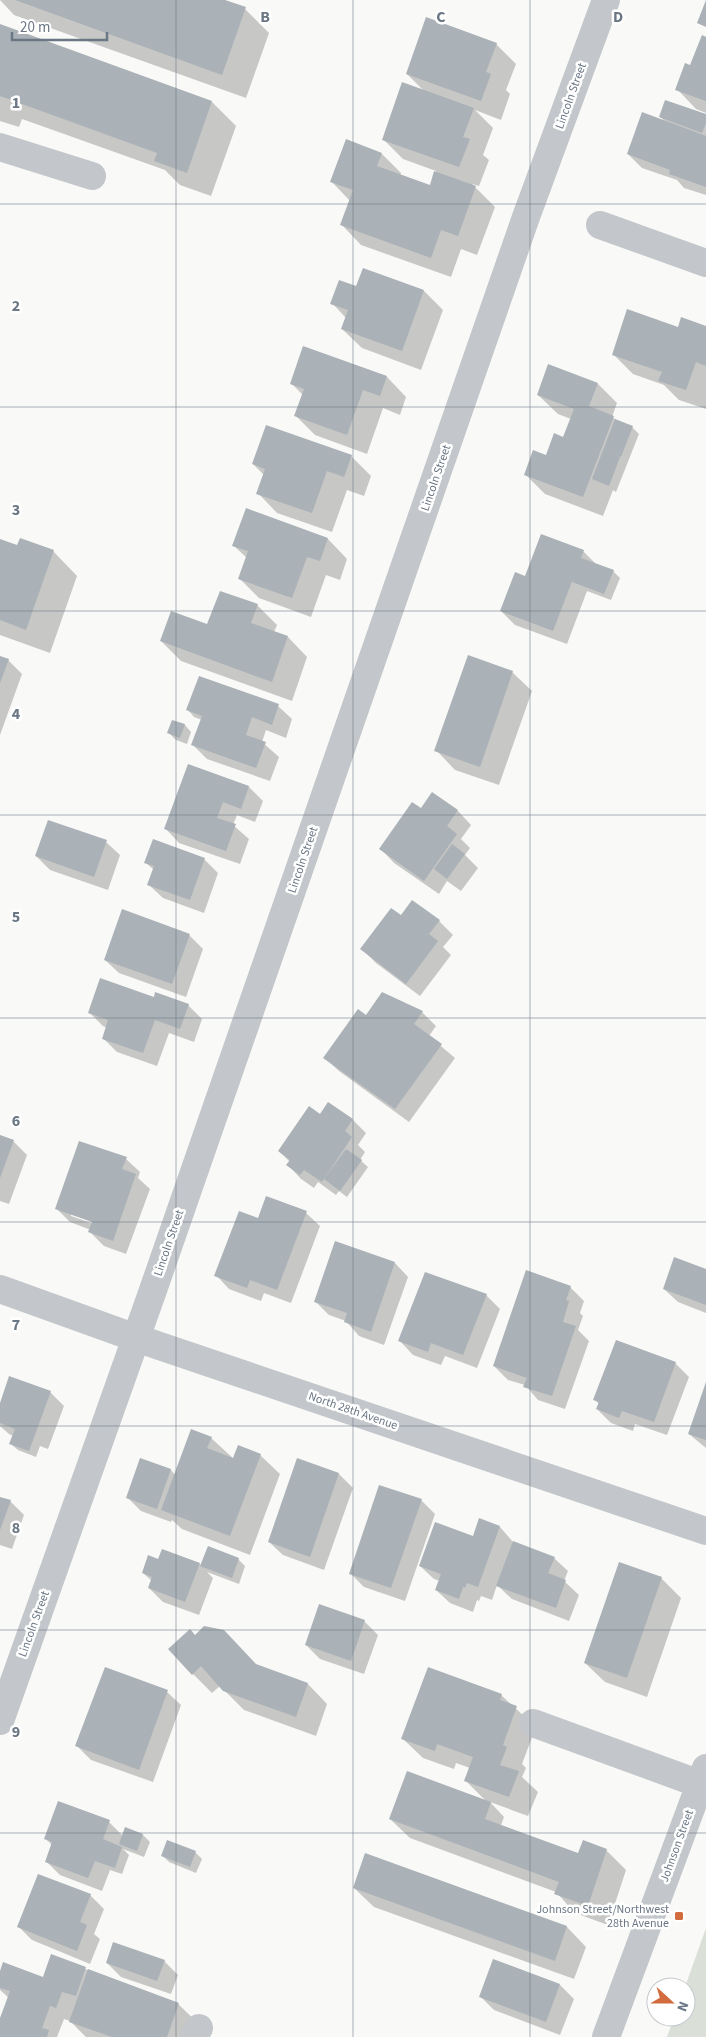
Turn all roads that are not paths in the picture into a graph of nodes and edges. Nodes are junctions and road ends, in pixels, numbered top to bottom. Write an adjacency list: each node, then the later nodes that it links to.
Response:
1 (606, 0): 7 (street, Lincoln Street)
2 (0, 147): 3 (street)
3 (92, 176)
4 (600, 225): 5 (street)
5 (706, 263)
6 (0, 1289): 7 (street, North 28th Avenue)
7 (136, 1338): 8 (street, North 28th Avenue); 9 (street, Lincoln Street)
8 (706, 1531)
9 (0, 1720)
10 (533, 1723): 11 (street)
11 (703, 1776): 12 (street, Johnson Street)
12 (606, 2037)

